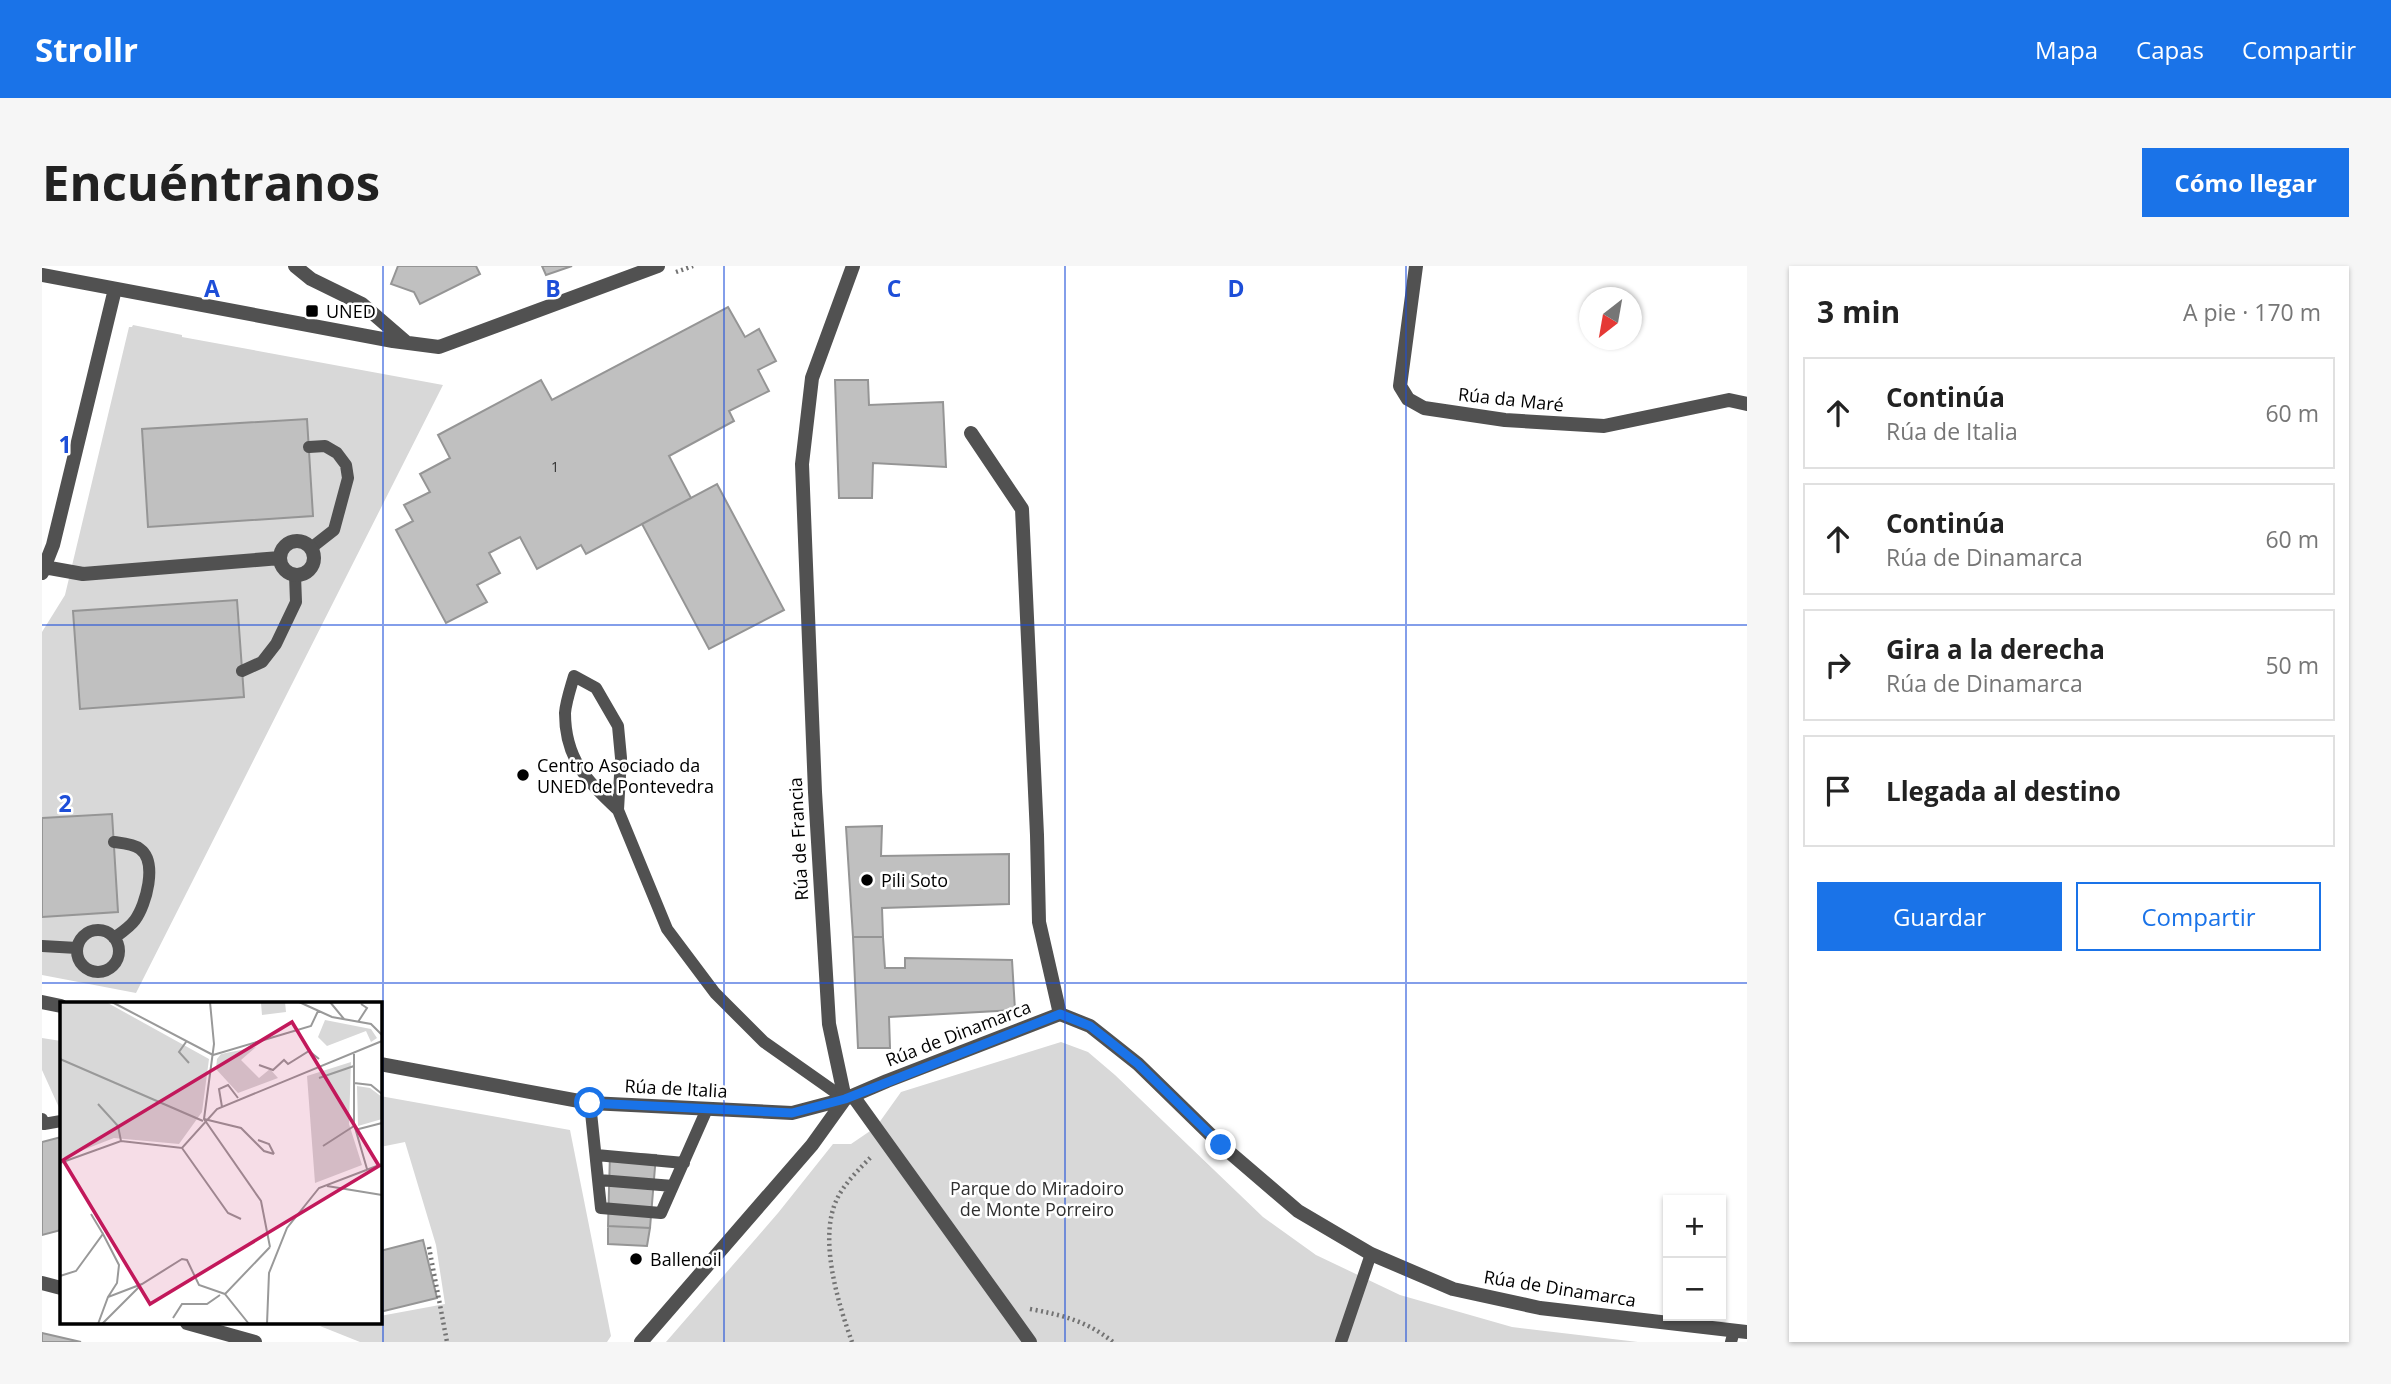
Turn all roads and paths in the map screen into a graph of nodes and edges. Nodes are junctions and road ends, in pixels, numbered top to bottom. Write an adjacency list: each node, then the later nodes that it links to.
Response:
1 (295, 266): 7 (street)
2 (657, 266): 7 (street)
3 (1416, 266): 9 (street, Rúa da Maré)
4 (850, 269): 28 (street, Rúa de Francia)
5 (42, 275): 6 (street)
6 (115, 289): 7 (street); 13 (street)
7 (407, 343)
8 (1747, 395): 9 (street)
9 (1729, 400): 10 (street, Rúa da Maré)
10 (1747, 404)
11 (971, 433): 26 (street)
12 (309, 447): 14 (lane)
13 (48, 542): 16 (street)
14 (311, 548): 15 (street); 17 (street)
15 (280, 558): 16 (street); 17 (street)
16 (43, 570)
17 (295, 575): 18 (lane)
18 (242, 671)
19 (618, 810): 19 (lane); 28 (lane)
20 (114, 842): 21 (lane)
21 (114, 938): 23 (lane); 23 (lane)
22 (42, 947): 23 (lane)
23 (77, 948)
24 (42, 1002): 25 (street)
25 (60, 1006)
26 (1060, 1014): 28 (street, Rúa de Dinamarca); 39 (street, Rúa de Dinamarca)
27 (382, 1064): 29 (street, Rúa de Italia)
28 (849, 1097): 30 (street, Rúa de Italia); 33 (street); 47 (street)
29 (590, 1103): 30 (street, Rúa de Italia); 34 (lane)
30 (708, 1109): 35 (lane)
31 (42, 1119): 32 (lane)
32 (60, 1121)
33 (887, 1141): 42 (street); 48 (path)
34 (596, 1155): 35 (lane); 36 (lane)
35 (684, 1163): 37 (lane)
36 (599, 1180): 37 (lane); 37 (lane)
37 (673, 1186)
38 (429, 1247): 46 (path)
39 (1371, 1254): 44 (street, Rúa de Dinamarca); 51 (lane)
40 (42, 1283): 41 (street)
41 (60, 1288)
42 (1003, 1305): 49 (street); 50 (path)
43 (191, 1324): 45 (street)
44 (1737, 1335)
45 (256, 1342)
46 (447, 1342)
47 (641, 1342)
48 (852, 1342)
49 (1030, 1342)
50 (1113, 1342)
51 (1341, 1342)

